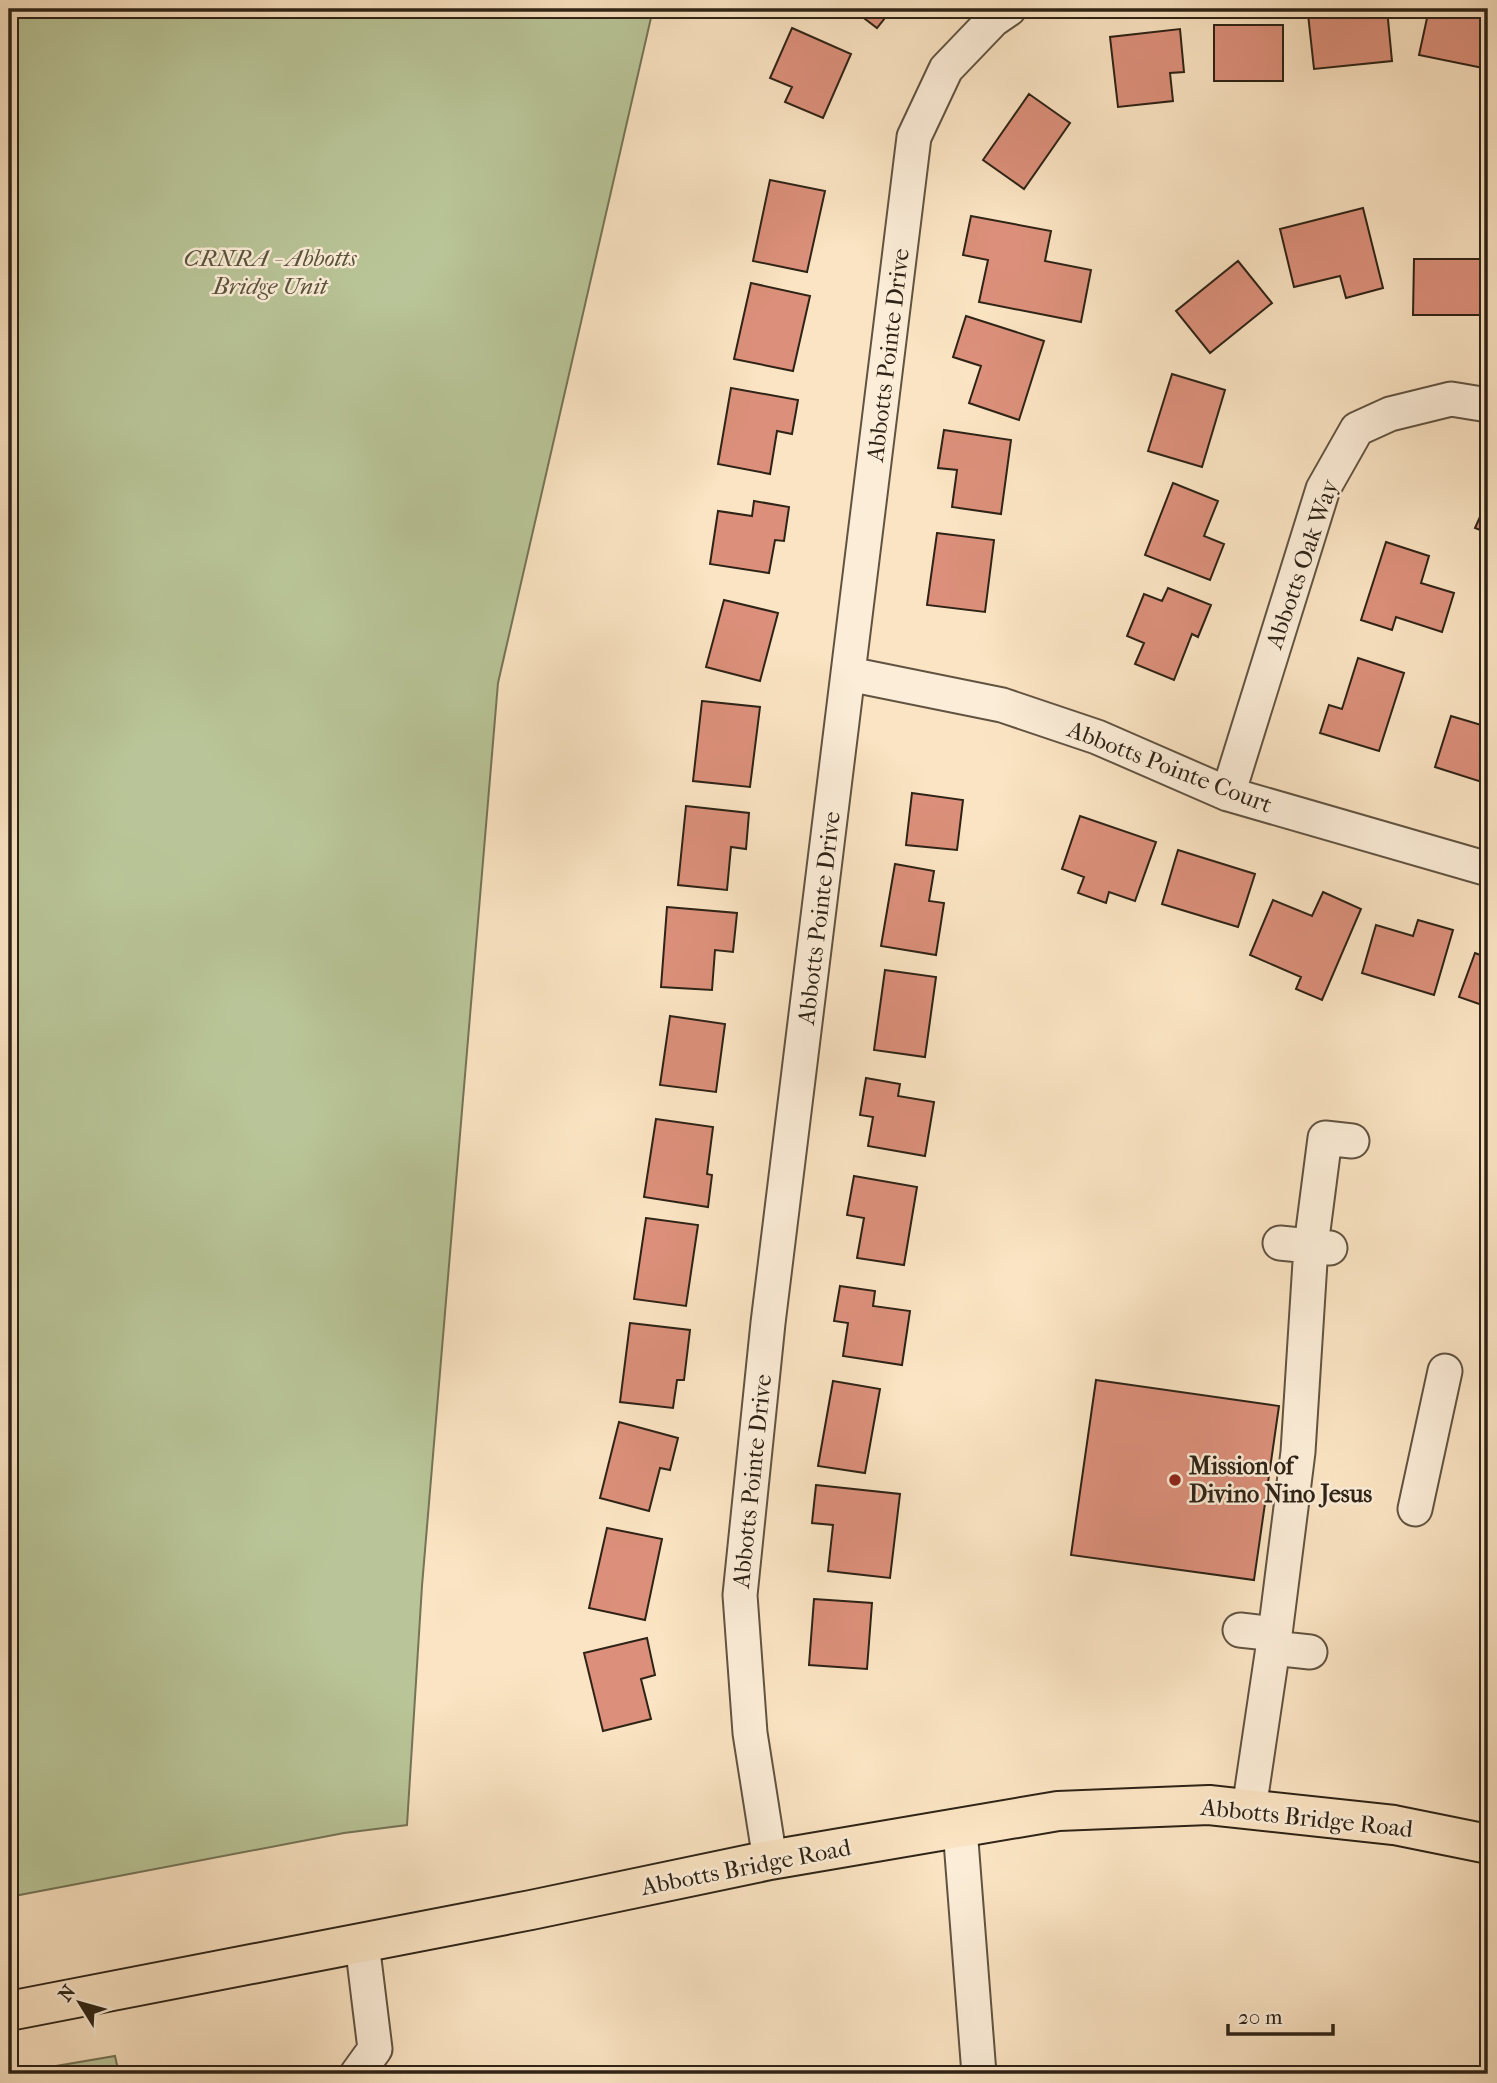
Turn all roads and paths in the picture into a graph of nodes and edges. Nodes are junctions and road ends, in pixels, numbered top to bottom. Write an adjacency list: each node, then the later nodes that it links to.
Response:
1 (1009, 9): 3 (street, Abbotts Pointe Drive)
2 (1488, 405): 4 (street, Abbotts Oak Way)
3 (849, 674): 4 (street, Abbotts Pointe Court); 15 (street, Abbotts Pointe Drive)
4 (1228, 794): 5 (street, Abbotts Pointe Court)
5 (1488, 869)
6 (1339, 1139): 10 (street)
7 (1445, 1371): 8 (street)
8 (1415, 1509)
9 (1240, 1630): 10 (street)
10 (1274, 1641): 11 (street); 12 (street)
11 (1310, 1652)
12 (1249, 1809): 13 (main road, Abbotts Bridge Road); 14 (main road, Abbotts Bridge Road)
13 (960, 1828): 15 (main road, Abbotts Bridge Road); 19 (street)
14 (1488, 1844)
15 (770, 1860): 16 (main road, Abbotts Bridge Road)
16 (362, 1943): 17 (main road, Abbotts Bridge Road); 18 (street)
17 (9, 2011)
18 (357, 2074)
19 (979, 2074)

